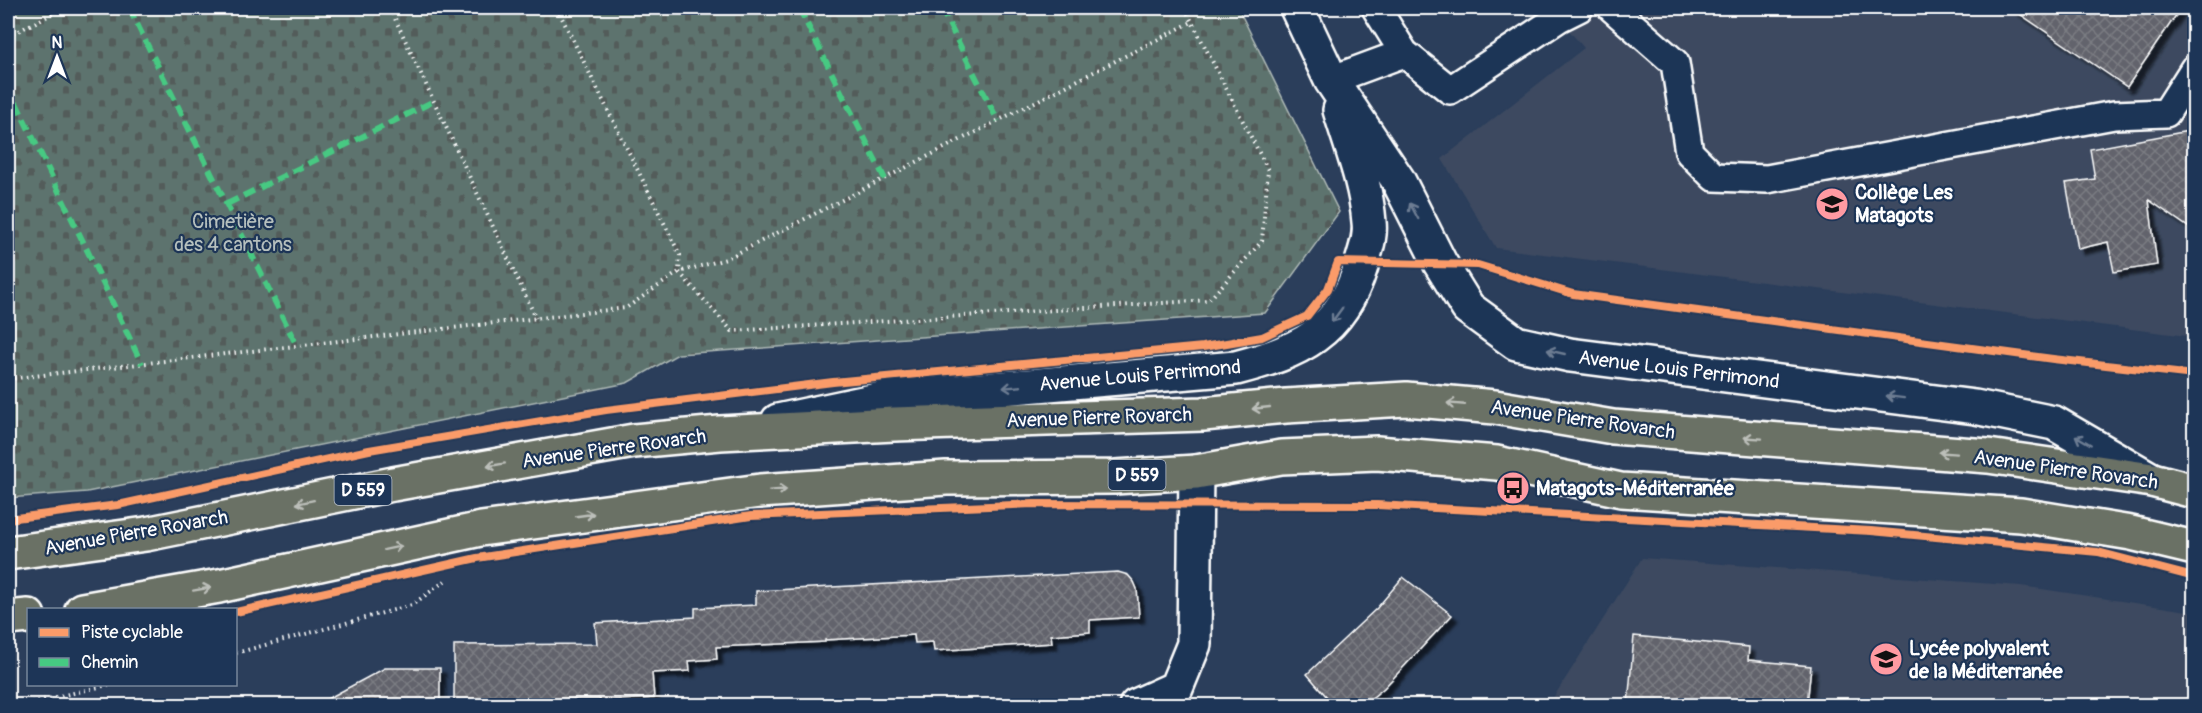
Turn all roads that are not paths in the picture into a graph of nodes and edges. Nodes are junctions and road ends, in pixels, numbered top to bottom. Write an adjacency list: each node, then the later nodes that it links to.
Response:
1 (1298, 8): 7 (street, Avenue Louis Perrimond)
2 (1376, 8): 5 (lane)
3 (1579, 8): 5 (lane)
4 (1612, 8): 6 (lane)
5 (1404, 53): 7 (lane)
6 (2194, 69)
7 (1332, 80): 8 (street, Avenue Louis Perrimond, one-way to 8); 10 (street, Avenue Louis Perrimond, one-way to 7)
8 (720, 433): 10 (main road, Avenue Pierre Rovarch / D 559, one-way to 8); 13 (main road, Avenue Pierre Rovarch / D 559, one-way to 13)
9 (1196, 472): 12 (main road, D 559); 14 (main road, D 559, one-way to 9); 17 (street)
10 (2151, 480): 11 (main road, Avenue Pierre Rovarch / D 559)
11 (2194, 490)
12 (2194, 548)
13 (8, 553)
14 (88, 608)
15 (27, 616): 16 (main road)
16 (8, 618)
17 (1136, 705)

